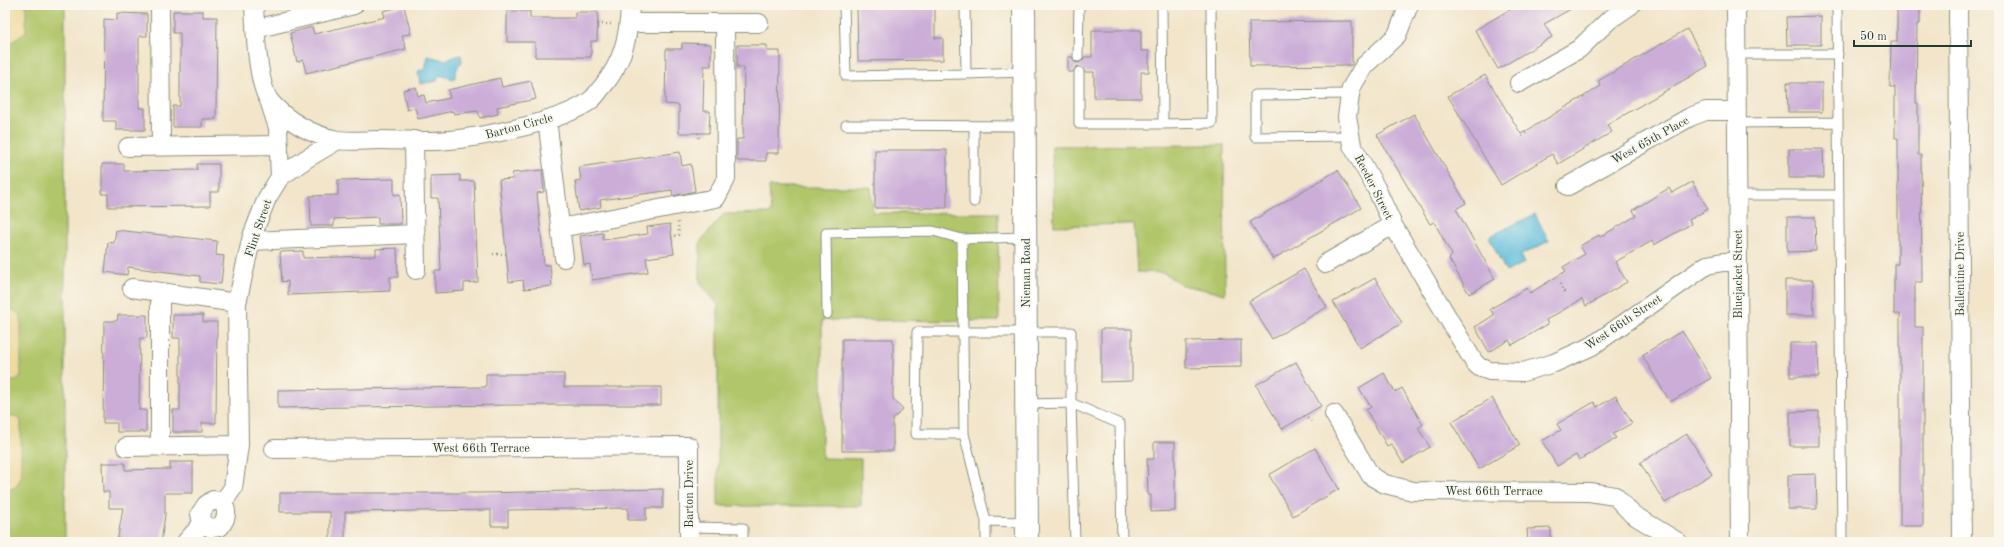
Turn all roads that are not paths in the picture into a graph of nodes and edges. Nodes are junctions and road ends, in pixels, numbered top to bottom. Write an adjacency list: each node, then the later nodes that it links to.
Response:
1 (160, 5): 41 (street)
2 (254, 5): 19 (street)
3 (630, 5): 16 (street, Barton Circle)
4 (844, 5): 25 (lane)
5 (965, 5): 25 (lane)
6 (1024, 5): 23 (main road, Nieman Road)
7 (1079, 5): 22 (lane)
8 (1162, 5): 32 (lane)
9 (1211, 5): 32 (lane)
10 (1409, 5): 27 (street, Reeder Street)
11 (1631, 5): 26 (street)
12 (1736, 5): 20 (street, Bluejacket Street)
13 (1837, 5): 21 (lane)
14 (1958, 5): 84 (street, Ballentine Drive)
15 (346, 6): 19 (street)
16 (629, 23): 17 (street); 30 (street, Barton Circle)
17 (725, 23): 18 (street); 48 (street)
18 (759, 23)
19 (255, 29): 28 (street)
20 (1737, 54): 21 (lane); 29 (street, Bluejacket Street)
21 (1838, 54): 31 (lane)
22 (1078, 57)
23 (1024, 72): 25 (lane); 35 (main road, Nieman Road)
24 (1079, 72): 32 (lane)
25 (966, 74)
26 (1519, 83)
27 (1350, 94): 36 (street, Reeder Street); 36 (lane)
28 (269, 99): 37 (street); 39 (street)
29 (1737, 117): 31 (lane); 43 (street, West 65th Place); 44 (street, Bluejacket Street)
30 (547, 119): 38 (street, Barton Circle); 48 (street)
31 (1838, 122): 45 (lane)
32 (1163, 124)
33 (846, 125): 34 (lane)
34 (974, 126): 35 (lane); 46 (lane)
35 (1025, 126): 50 (main road, Nieman Road)
36 (1350, 136): 47 (street, Reeder Street)
37 (338, 140): 38 (street, Barton Circle); 42 (street, Flint Street)
38 (414, 140): 49 (street)
39 (279, 145): 41 (street); 42 (street)
40 (128, 146): 41 (street)
41 (161, 146)
42 (280, 177): 52 (street, Flint Street)
43 (1568, 186)
44 (1738, 195): 45 (lane); 54 (street, Bluejacket Street)
45 (1839, 195): 83 (lane)
46 (974, 202)
47 (1393, 225): 55 (street); 63 (street, Reeder Street)
48 (560, 228): 53 (street)
49 (416, 234): 52 (street); 56 (street)
50 (1025, 237): 51 (lane); 62 (main road, Nieman Road)
51 (962, 239): 60 (lane); 61 (lane)
52 (251, 241): 59 (street, Flint Street)
53 (564, 258)
54 (1738, 262): 63 (street, West 66th Street); 82 (street, Bluejacket Street)
55 (1325, 264)
56 (416, 270)
57 (132, 288): 58 (street)
58 (160, 292): 59 (street); 71 (street)
59 (237, 303): 68 (street, Flint Street)
60 (827, 314)
61 (963, 332): 62 (lane); 67 (lane); 67 (lane)
62 (1026, 332): 64 (lane); 65 (main road, Nieman Road)
63 (1479, 367)
64 (1071, 403): 65 (lane); 79 (lane); 80 (lane)
65 (1026, 404): 74 (main road, Nieman Road)
66 (1334, 414): 81 (street, West 66th Terrace)
67 (964, 434): 73 (lane)
68 (239, 445): 71 (street); 76 (street, Flint Street)
69 (689, 446): 72 (street, West 66th Terrace); 75 (street, Barton Drive)
70 (126, 447): 71 (street)
71 (160, 447)
72 (274, 449)
73 (986, 522): 74 (lane); 78 (lane)
74 (1027, 532)
75 (689, 535): 77 (lane)
76 (186, 542)
77 (743, 542)
78 (986, 542)
79 (1074, 542)
80 (1122, 542)
81 (1678, 542)
82 (1740, 542)
83 (1842, 542)
84 (1962, 542)

